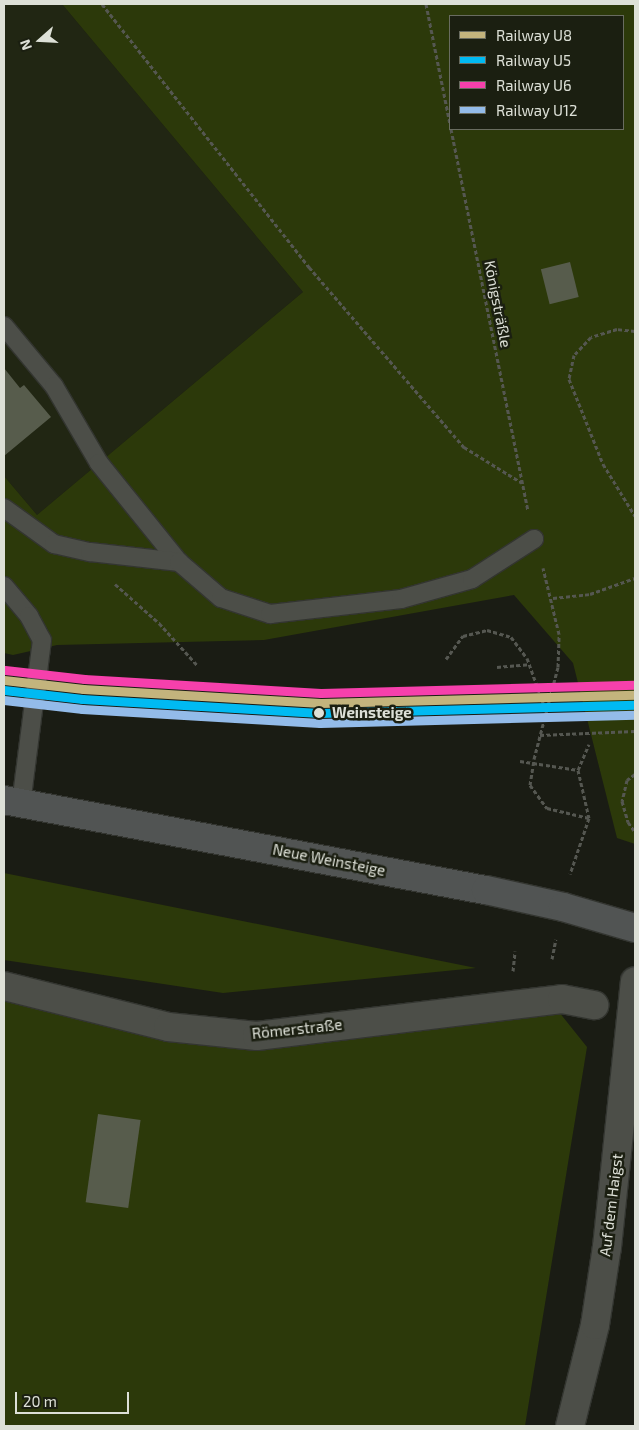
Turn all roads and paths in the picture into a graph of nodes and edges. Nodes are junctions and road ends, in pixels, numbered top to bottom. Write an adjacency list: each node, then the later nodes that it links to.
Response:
1 (102, 4): 4 (path, Königsträßle)
2 (426, 4): 3 (path)
3 (449, 119)
4 (451, 130)
5 (4, 326): 11 (lane)
6 (635, 332): 8 (path)
7 (4, 508): 10 (lane)
8 (635, 516)
9 (534, 539): 11 (lane)
10 (90, 552): 11 (lane); 16 (path)
11 (179, 562)
12 (635, 578): 18 (path)
13 (4, 586): 25 (lane, Neue Weinsteige)
14 (446, 659): 15 (path)
15 (529, 664): 17 (path); 18 (path)
16 (198, 666)
17 (497, 667)
18 (546, 712): 20 (path)
19 (635, 731): 20 (path)
20 (540, 735): 23 (path, bridge)
21 (589, 744): 23 (path)
22 (520, 761): 23 (path)
23 (578, 770)
24 (635, 774): 26 (path)
25 (12, 801): 27 (main road, Neue Weinsteige)
26 (635, 832)
27 (635, 928)
28 (635, 981): 31 (street, Auf dem Haigst)
29 (4, 986): 30 (street, Römerstraße)
30 (594, 1005)
31 (570, 1426)

